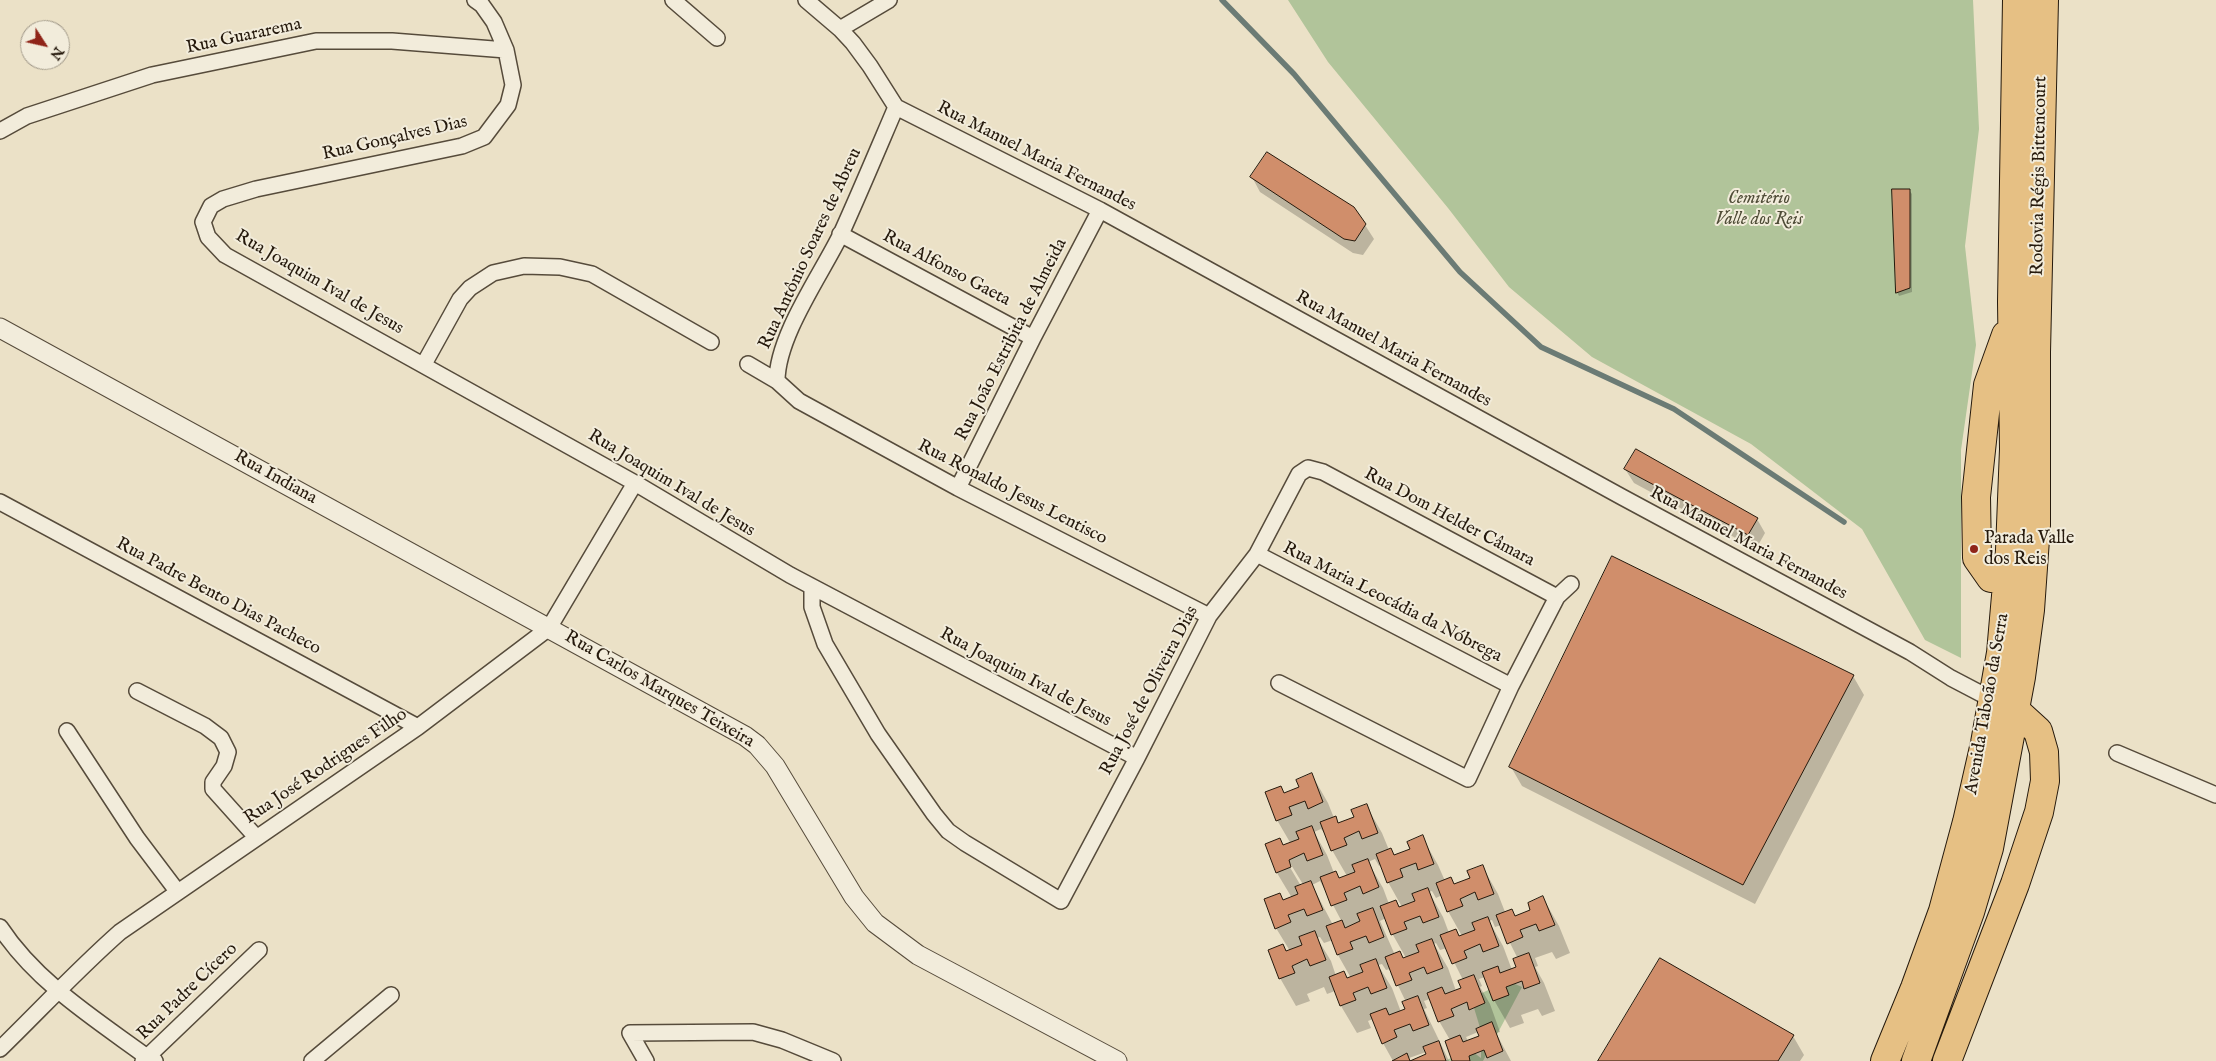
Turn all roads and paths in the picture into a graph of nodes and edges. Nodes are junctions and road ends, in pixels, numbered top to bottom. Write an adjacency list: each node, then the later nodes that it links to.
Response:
1 (476, 0): 9 (street, Rua Gonçalves Dias)
2 (673, 0): 8 (street)
3 (806, 0): 7 (street)
4 (889, 0): 7 (street)
5 (2017, 0): 15 (highway, Rodovia Régis Bittencourt)
6 (2044, 0): 19 (highway, Rodovia Régis Bittencourt)
7 (840, 29): 10 (street)
8 (717, 38)
9 (506, 50): 11 (street, Rua Guararema); 13 (street, Rua Gonçalves Dias)
10 (896, 107): 12 (street, Rua Manuel Maria Fernandes); 14 (street, Rua Antônio Soares de Abreu)
11 (0, 131)
12 (1100, 210): 17 (street, Rua João Estribita de Almeida); 37 (street, Rua Manuel Maria Fernandes)
13 (203, 222): 20 (street, Rua Joaquim Ival de Jesus)
14 (840, 234): 17 (street, Rua Alfonso Gaeta); 22 (street, Rua Antônio Soares de Abreu)
15 (2012, 310): 28 (highway, Avenida Taboão da Serra); 28 (highway)
16 (0, 328): 33 (street, Rua Indiana)
17 (1033, 338): 25 (street, Rua João Estribita de Almeida)
18 (711, 342): 20 (street)
19 (2036, 352): 28 (highway, Avenida Taboão da Serra)
20 (424, 364): 24 (street, Rua Joaquim Ival de Jesus)
21 (748, 364): 22 (street)
22 (777, 380): 25 (street, Rua Ronaldo Jesus Lentisco)
23 (1323, 472): 27 (street, Rua José de Oliveira Dias); 31 (street, Rua Dom Helder Câmara)
24 (636, 483): 30 (street, Rua Joaquim Ival de Jesus); 33 (street, Rua José Rodrigues Filho)
25 (958, 488): 32 (street, Rua Ronaldo Jesus Lentisco)
26 (0, 502): 38 (street, Rua Padre Bento Dias Pacheco)
27 (1257, 554): 32 (street, Rua José de Oliveira Dias); 35 (street, Rua Maria Leocádia da Nóbrega)
28 (2020, 583): 37 (highway, Avenida Taboão da Serra); 37 (highway, Avenida Taboão da Serra)
29 (1571, 584): 31 (street)
30 (812, 587): 41 (street, Rua Joaquim Ival de Jesus); 41 (street, Rua José de Oliveira Dias)
31 (1557, 597): 35 (street)
32 (1209, 616): 41 (street, Rua José de Oliveira Dias)
33 (550, 628): 38 (street, Rua José Rodrigues Filho); 54 (street, Rua Carlos Marques Teixeira)
34 (1279, 683): 35 (street)
35 (1511, 686)
36 (137, 691): 43 (street)
37 (2004, 705): 55 (highway, Avenida Taboão da Serra); 56 (highway, Avenida Taboão da Serra); 57 (highway)
38 (418, 727): 43 (street, Rua José Rodrigues Filho)
39 (67, 731): 44 (street)
40 (2117, 752): 42 (street)
41 (1137, 758)
42 (2216, 795)
43 (256, 837): 44 (street, Rua José Rodrigues Filho)
44 (177, 891): 47 (street, Rua José Rodrigues Filho)
45 (0, 927): 47 (street)
46 (259, 950): 50 (street, Rua Padre Cícero)
47 (60, 991): 49 (street, Rua José Rodrigues Filho); 50 (street)
48 (391, 995): 51 (street)
49 (0, 1049)
50 (148, 1060)
51 (312, 1061)
52 (646, 1061): 53 (street)
53 (833, 1061)
54 (1116, 1061)
55 (1885, 1061)
56 (1916, 1061)
57 (1947, 1061)

